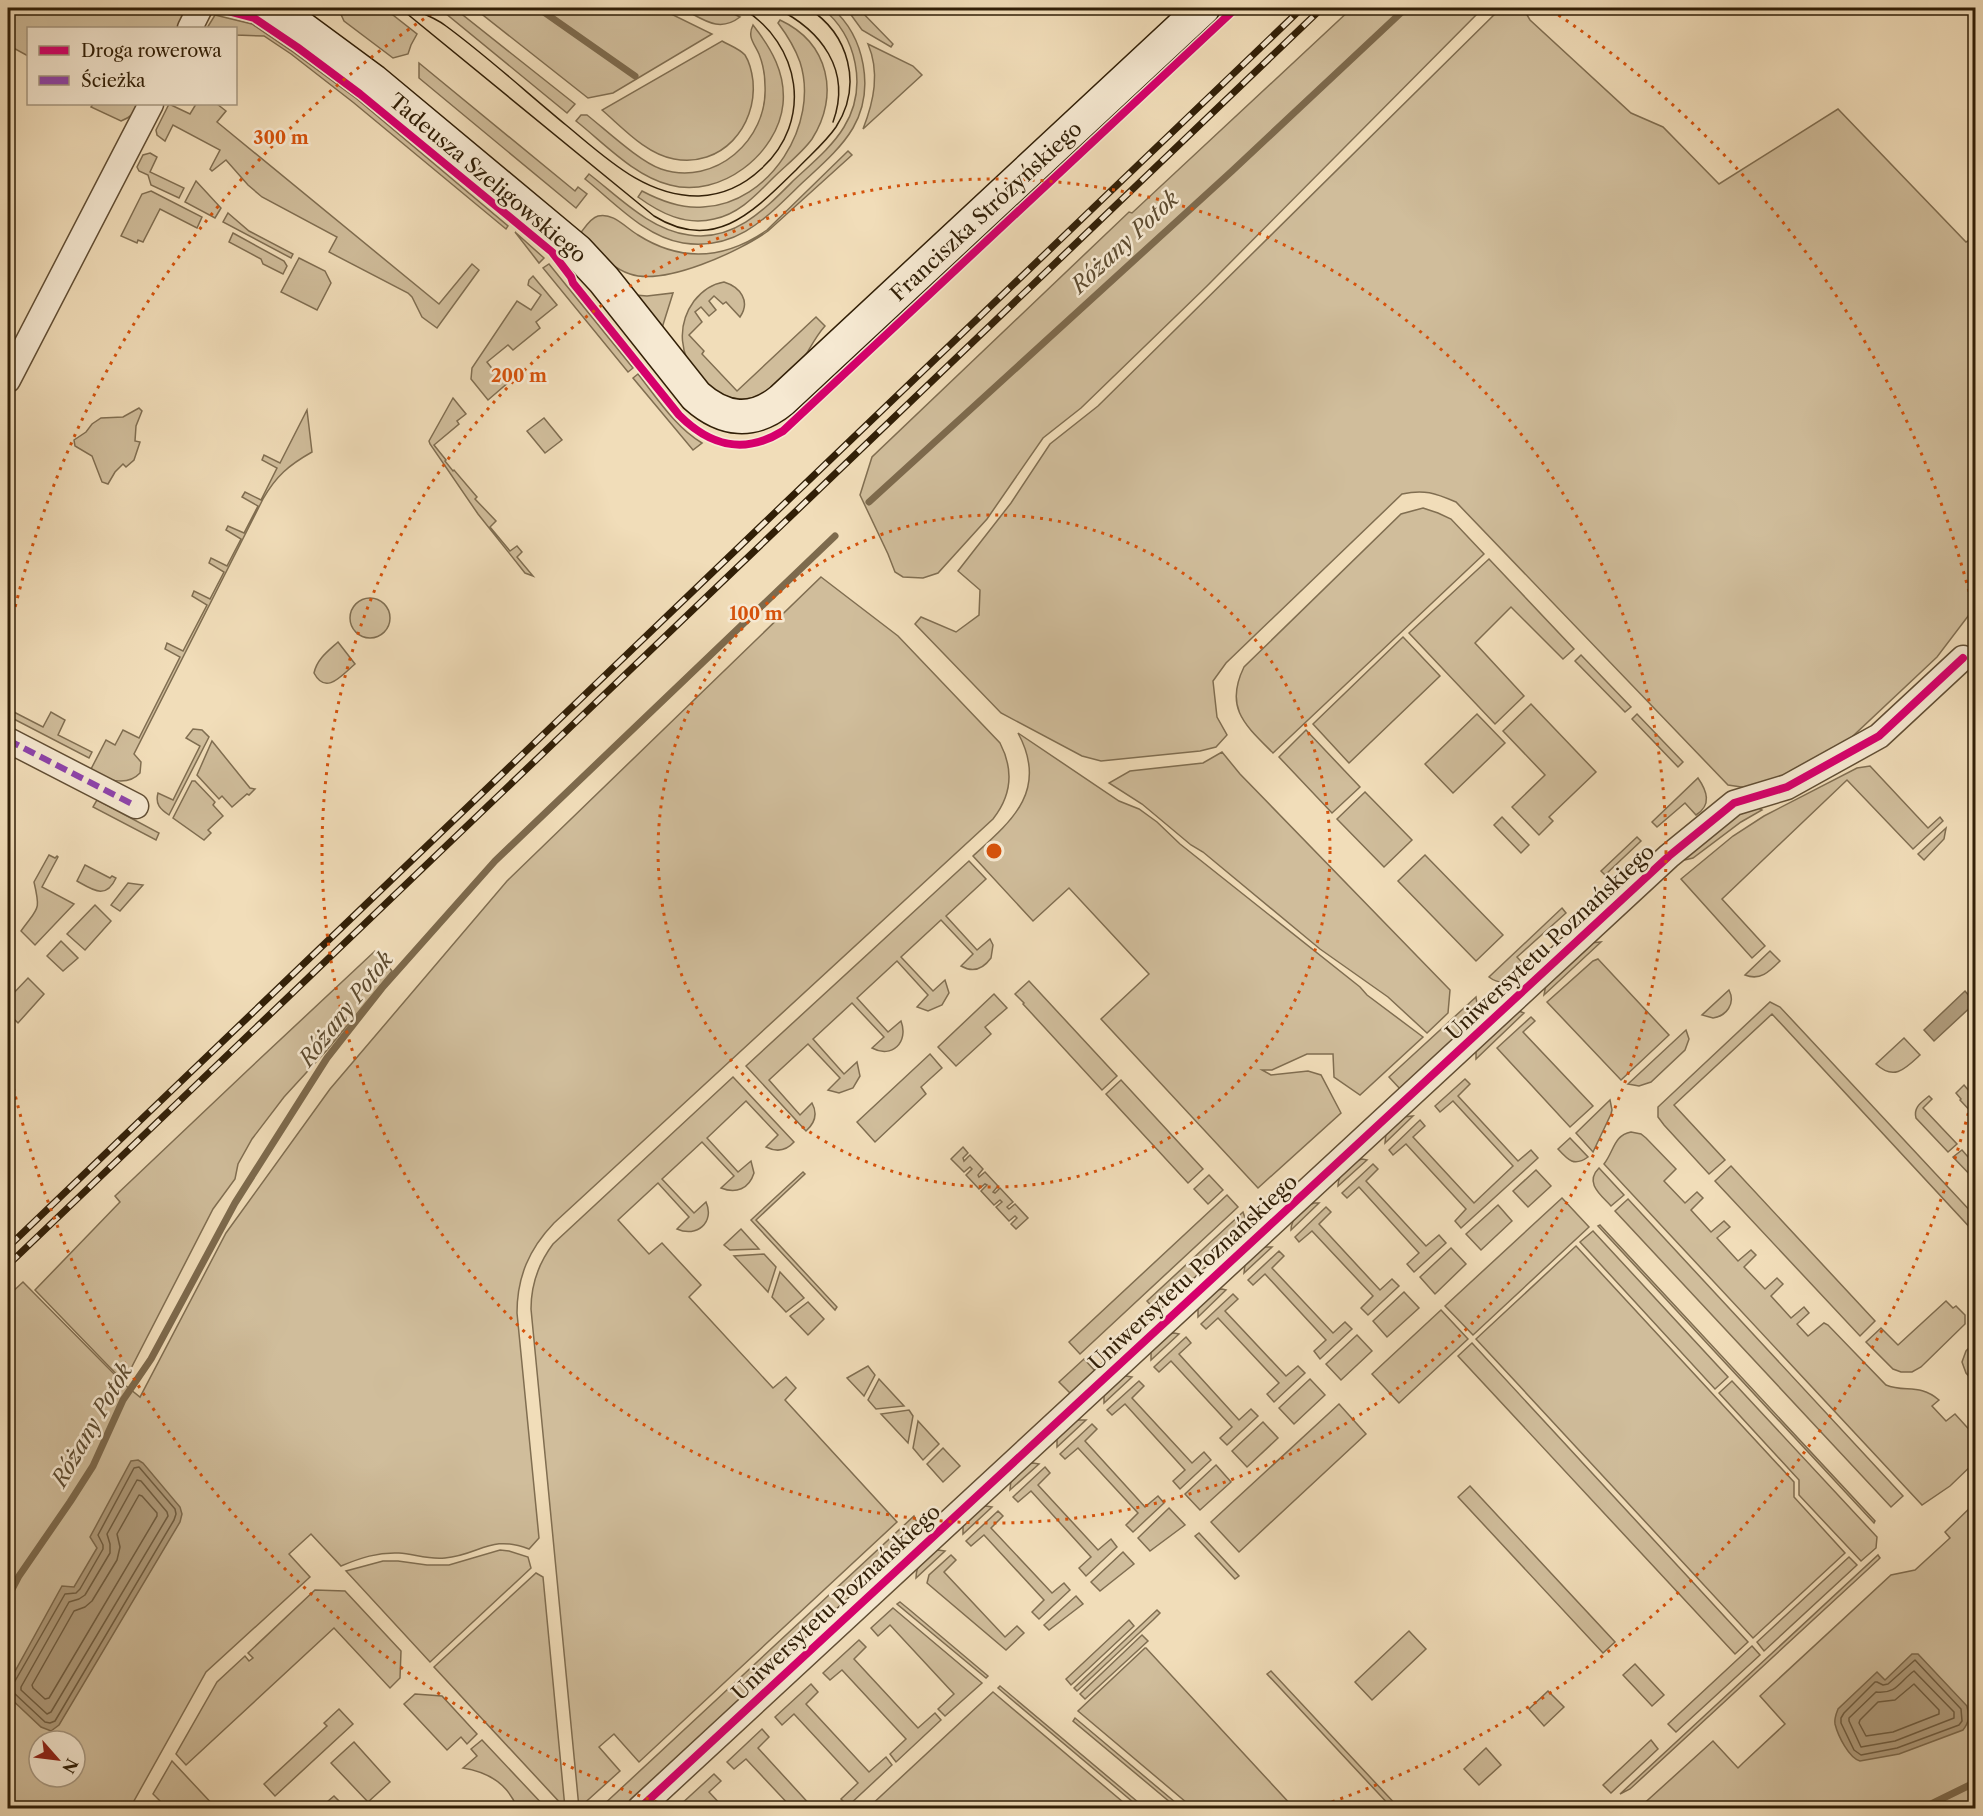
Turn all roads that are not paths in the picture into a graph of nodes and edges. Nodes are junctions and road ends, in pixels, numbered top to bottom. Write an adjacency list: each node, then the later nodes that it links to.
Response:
1 (200, 8): 4 (street)
2 (274, 8): 7 (street, Tadeusza Szeligowskiego)
3 (1203, 8): 7 (street, Franciszka Stróżyńskiego)
4 (190, 27)
5 (150, 105): 6 (street)
6 (8, 380)
7 (767, 411)
8 (1963, 658): 11 (street, Uniwersytetu Poznańskiego)
9 (8, 740): 10 (street)
10 (136, 806)
11 (640, 1809)

